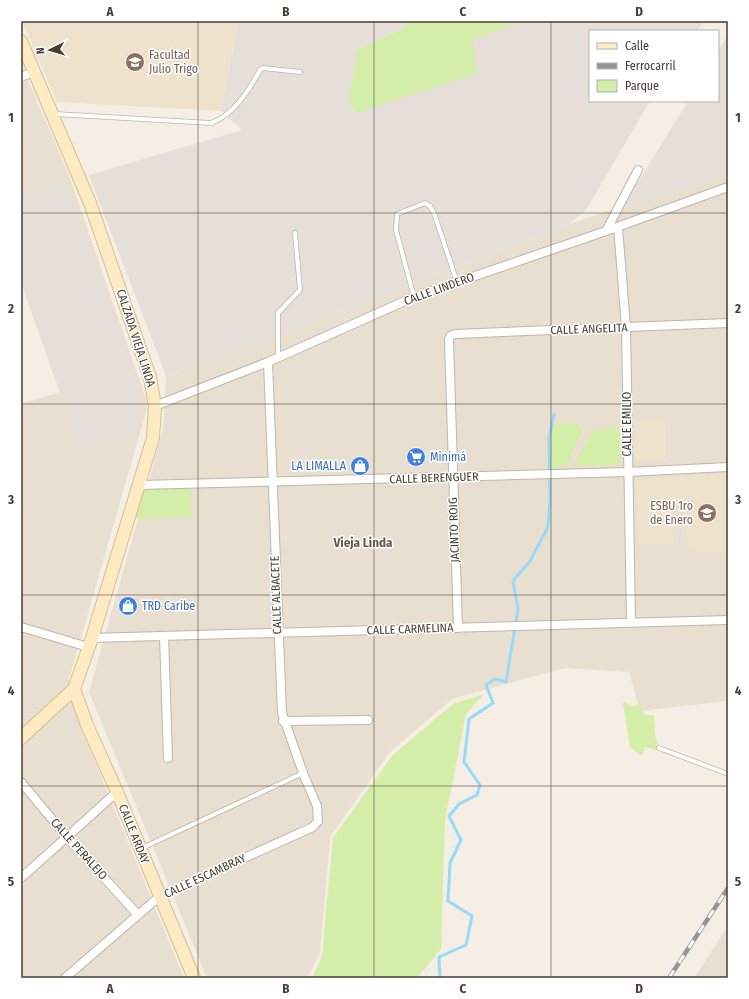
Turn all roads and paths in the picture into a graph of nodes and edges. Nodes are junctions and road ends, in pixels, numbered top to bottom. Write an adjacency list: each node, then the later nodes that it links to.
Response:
1 (21, 41): 2 (street, CALZADA VIEJA LINDA)
2 (35, 71): 4 (street); 5 (street, CALZADA VIEJA LINDA)
3 (300, 72): 5 (lane)
4 (21, 77)
5 (52, 114): 18 (street, CALZADA VIEJA LINDA)
6 (638, 170): 9 (street)
7 (728, 186): 8 (street, CALLE LINDERO)
8 (618, 227): 9 (street, CALLE LINDERO); 14 (street, CALLE EMILIO)
9 (606, 231): 11 (street, CALLE LINDERO)
10 (295, 233): 16 (lane)
11 (456, 282): 12 (street, CALLE LINDERO); 12 (lane)
12 (414, 297): 16 (street, CALLE LINDERO)
13 (728, 323): 14 (street, CALLE ANGELITA)
14 (626, 327): 15 (street, CALLE ANGELITA); 20 (street, CALLE EMILIO)
15 (450, 336): 21 (street, JACINTO ROIG)
16 (278, 358): 17 (street, CALLE LINDERO)
17 (268, 362): 18 (street, CALLE LINDERO); 22 (street, CALLE ALBACETE)
18 (155, 406): 23 (street, CALZADA VIEJA LINDA)
19 (728, 467): 20 (street, CALLE BERENGUER)
20 (628, 472): 21 (street, CALLE BERENGUER); 25 (street, CALLE EMILIO)
21 (452, 477): 22 (street, CALLE BERENGUER); 27 (street, JACINTO ROIG)
22 (273, 483): 23 (street, CALLE BERENGUER); 28 (street, CALLE ALBACETE)
23 (140, 485): 30 (street, CALZADA VIEJA LINDA)
24 (728, 620): 25 (street, CALLE CARMELINA)
25 (631, 622): 27 (street, CALLE CARMELINA)
26 (21, 627): 30 (street, CALLE CARMELINA)
27 (458, 628): 28 (street, CALLE CARMELINA)
28 (277, 634): 29 (street, CALLE CARMELINA); 33 (street, CALLE ALBACETE)
29 (164, 636): 30 (street, CALLE CARMELINA); 36 (street)
30 (90, 643): 31 (street, CALZADA VIEJA LINDA)
31 (74, 689): 34 (street); 40 (street, CALLE ARDAY)
32 (368, 720): 33 (street)
33 (283, 721): 37 (street, CALLE ALBACETE)
34 (21, 738)
35 (659, 748): 38 (lane)
36 (168, 758)
37 (303, 773): 41 (street, CALLE ALBACETE); 43 (lane)
38 (728, 774)
39 (21, 782): 42 (street, CALLE PERALEJO)
40 (117, 792): 42 (street); 43 (street, CALLE ARDAY)
41 (318, 821): 45 (street, CALLE ESCAMBRAY)
42 (66, 836): 44 (street); 46 (street, CALLE PERALEJO)
43 (140, 849): 45 (street, CALLE ARDAY)
44 (21, 878)
45 (160, 896): 46 (street, CALLE ESCAMBRAY); 48 (street, CALLE ARDAY)
46 (138, 915): 47 (street, CALLE ESCAMBRAY)
47 (65, 978)
48 (194, 978)

